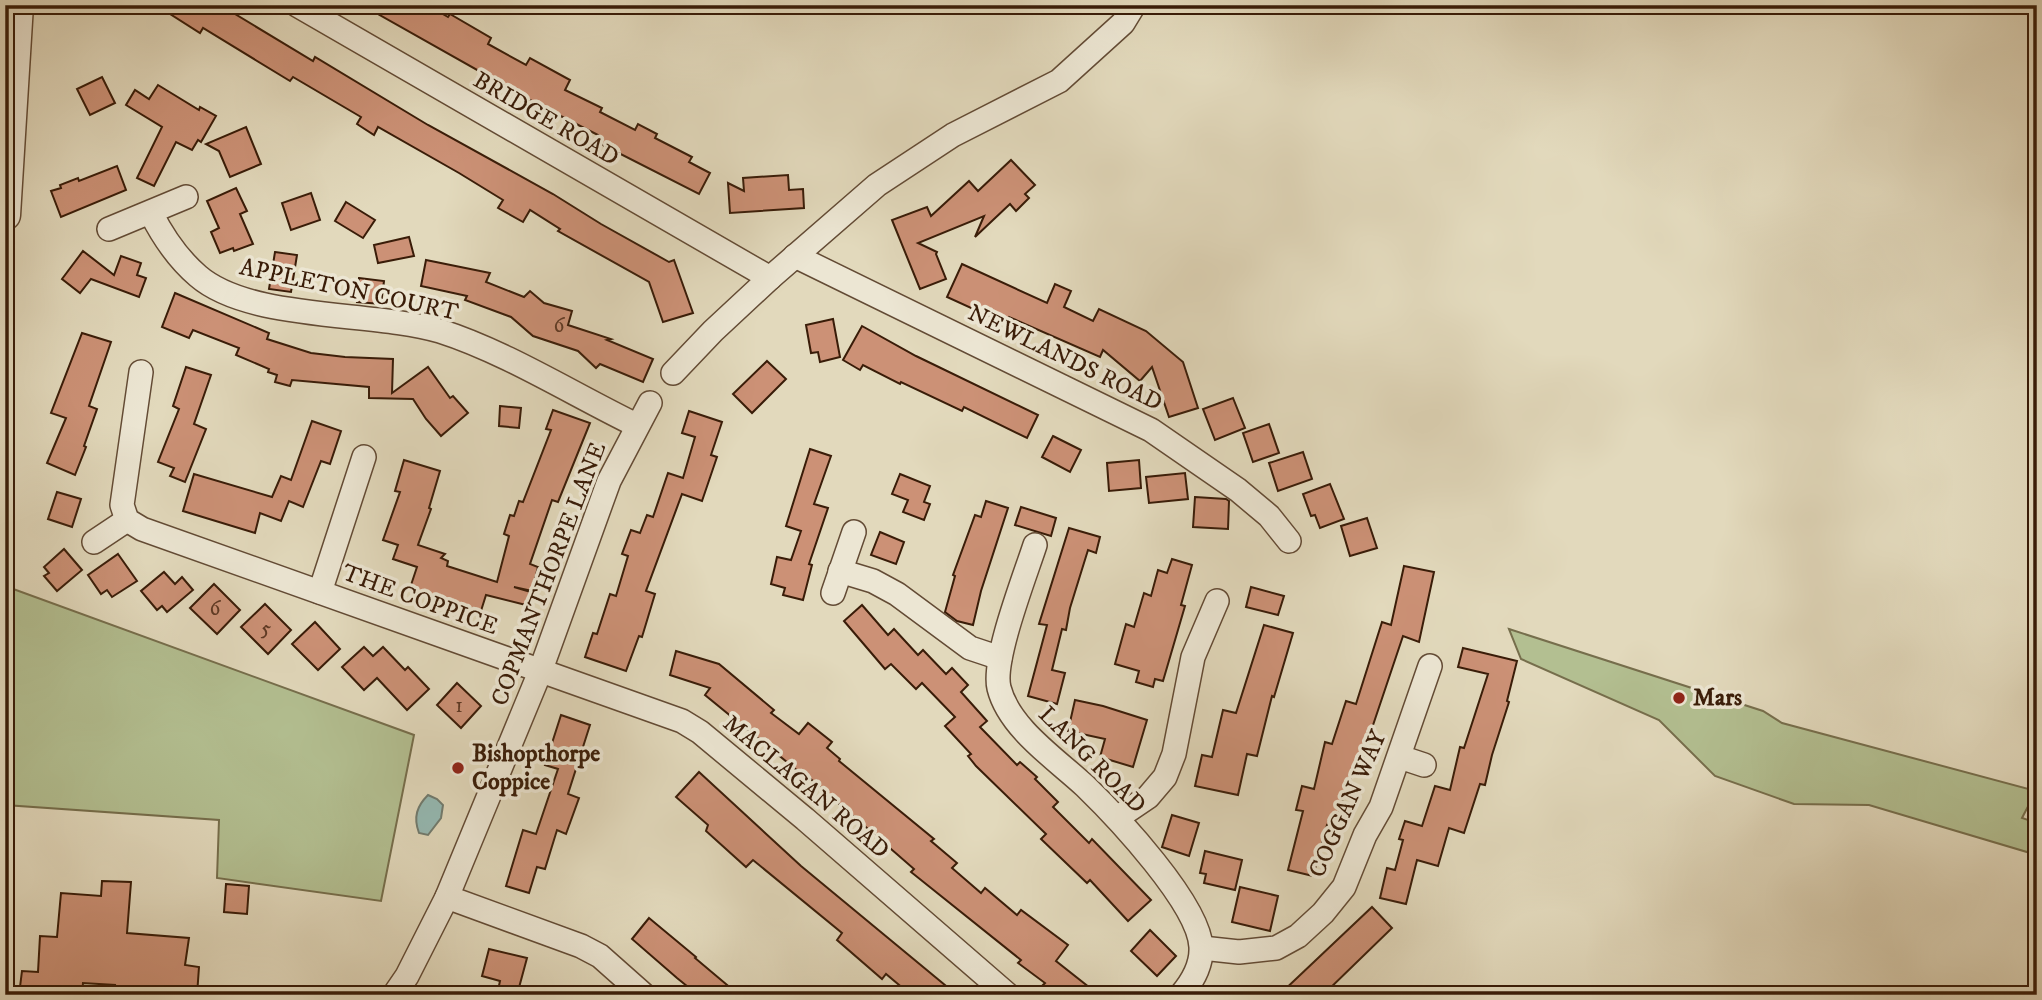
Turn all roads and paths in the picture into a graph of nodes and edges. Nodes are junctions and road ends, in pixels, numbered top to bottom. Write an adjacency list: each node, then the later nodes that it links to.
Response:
1 (18, 5): 6 (street)
2 (297, 5): 9 (street, BRIDGE ROAD)
3 (1134, 5): 8 (street)
4 (186, 197): 5 (street)
5 (151, 213): 7 (street); 13 (street, APPLETON COURT)
6 (5, 215)
7 (109, 229)
8 (794, 256): 9 (street); 17 (street, NEWLANDS ROAD)
9 (770, 278): 11 (street)
10 (141, 372): 15 (street)
11 (673, 373)
12 (650, 403): 13 (street, COPMANTHORPE LANE)
13 (636, 425): 26 (street, COPMANTHORPE LANE)
14 (364, 457): 21 (street, THE COPPICE)
15 (128, 520): 18 (street); 21 (street, THE COPPICE)
16 (854, 532): 20 (street)
17 (1289, 541)
18 (94, 542)
19 (1035, 545): 24 (street, LANG ROAD)
20 (840, 571): 22 (street); 24 (street)
21 (320, 592): 26 (street, THE COPPICE)
22 (833, 593)
23 (1217, 601): 29 (street)
24 (1000, 658): 29 (street, LANG ROAD)
25 (1430, 666): 27 (street, COGGAN WAY)
26 (540, 672): 30 (street, COPMANTHORPE LANE); 34 (street, MACLAGAN ROAD)
27 (1400, 757): 28 (street); 31 (street, COGGAN WAY)
28 (1424, 765)
29 (1117, 818): 31 (street, LANG ROAD)
30 (447, 897): 32 (street, COPMANTHORPE LANE); 33 (street)
31 (1202, 948): 35 (street)
32 (394, 995)
33 (644, 995)
34 (1008, 995)
35 (1181, 995)

